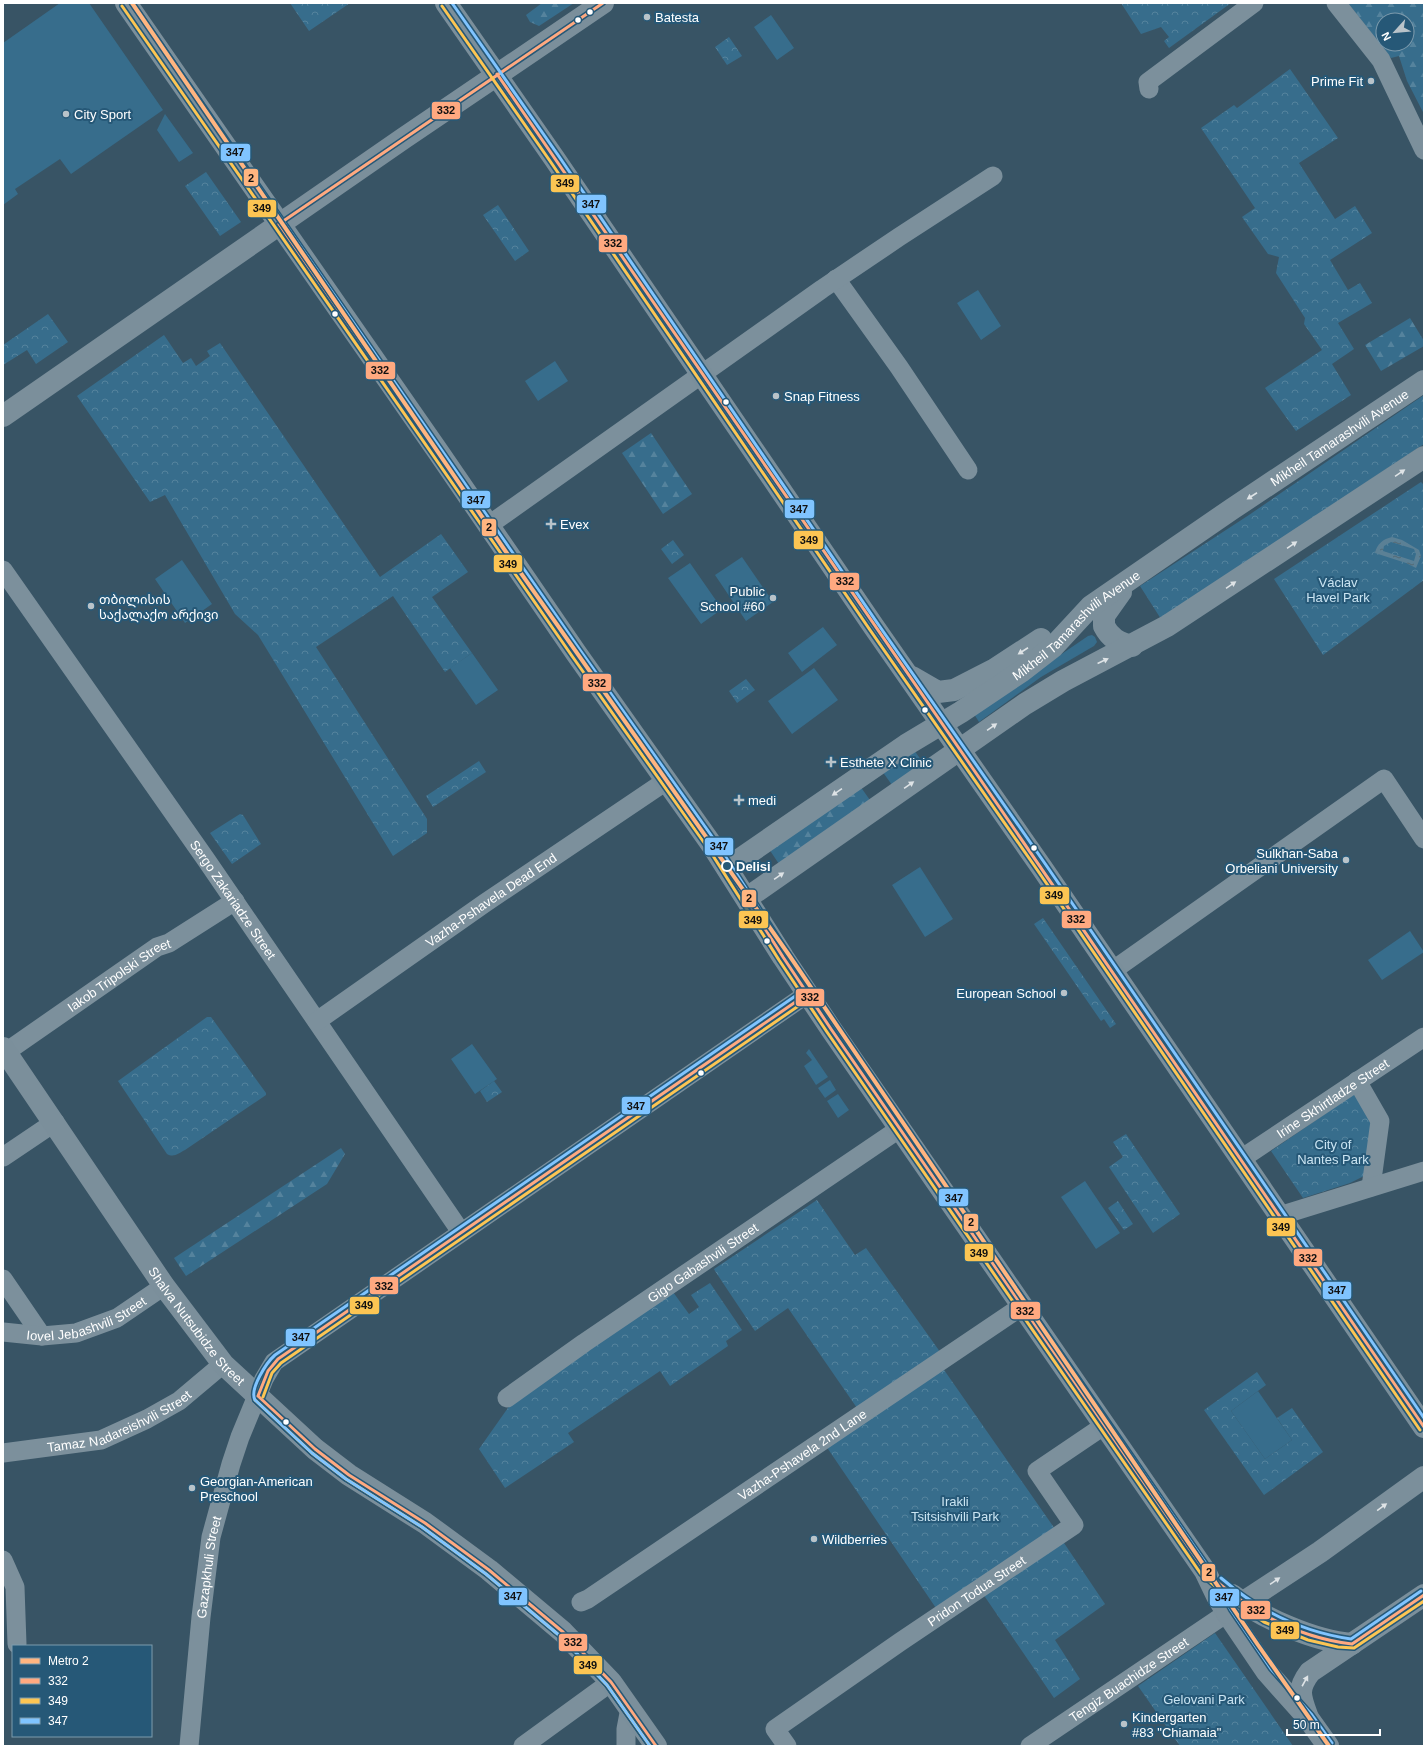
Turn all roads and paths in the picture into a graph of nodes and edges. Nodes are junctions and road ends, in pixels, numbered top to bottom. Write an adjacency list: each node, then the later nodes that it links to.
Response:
1 (126, 3): 10 (main road)
2 (446, 3): 6 (main road)
3 (603, 3): 6 (main road)
4 (1254, 3): 7 (street)
5 (1336, 3): 8 (street)
6 (497, 74): 10 (main road); 12 (main road)
7 (1149, 89)
8 (1424, 150)
9 (993, 176): 11 (street)
10 (279, 224): 14 (main road); 17 (main road)
11 (836, 279): 12 (street); 16 (street)
12 (702, 374): 17 (street); 22 (main road)
13 (1424, 381): 19 (main road, Mikheil Tamarashvili Avenue, one-way to 19)
14 (3, 416)
15 (1424, 457): 21 (main road, one-way to 15)
16 (968, 470)
17 (489, 525): 26 (main road)
18 (3, 570): 31 (street, Sergo Zakariadze Street)
19 (1131, 579): 20 (main road, Mikheil Tamarashvili Avenue); 21 (main road)
20 (1091, 606): 22 (main road, one-way to 22); 23 (main road, Mikheil Tamarashvili Avenue)
21 (1132, 646): 24 (main road, one-way to 21)
22 (907, 674): 23 (main road)
23 (941, 723): 24 (main road); 25 (main road, Mikheil Tamarashvili Avenue)
24 (960, 750): 27 (main road, one-way to 24); 32 (main road)
25 (869, 770): 27 (main road); 29 (main road, Mikheil Tamarashvili Avenue, one-way to 29)
26 (666, 781): 29 (main road); 34 (street, Vazha-Pshavela Dead End)
27 (889, 799): 30 (main road, one-way to 27)
28 (1424, 839): 32 (street)
29 (727, 868): 30 (main road)
30 (747, 898): 33 (main road)
31 (235, 901): 34 (street, Sergo Zakariadze Street); 36 (street, Iakob Tripolski Street)
32 (1112, 971): 41 (main road)
33 (807, 994): 39 (main road); 45 (street, Gazapkhuli Street)
34 (317, 1021): 45 (street, Sergo Zakariadze Street)
35 (1424, 1037): 37 (street, Irine Skhirtladze Street)
36 (6, 1058): 38 (main road, Shalva Nutsubidze Street)
37 (1357, 1081): 41 (street, Irine Skhirtladze Street); 43 (street)
38 (55, 1122): 40 (street); 47 (main road, Shalva Nutsubidze Street)
39 (899, 1129): 48 (main road); 53 (street, Gigo Gabashvili Street)
40 (3, 1157)
41 (1240, 1159): 44 (main road)
42 (1424, 1171): 43 (street)
43 (1371, 1187): 44 (street)
44 (1279, 1216): 55 (main road)
45 (461, 1232): 52 (street, Gazapkhuli Street)
46 (3, 1279): 50 (street)
47 (164, 1286): 50 (street, Iovel Jebashvili Street); 51 (main road, Shalva Nutsubidze Street)
48 (1022, 1306): 54 (main road); 60 (street, Vazha-Pshavela 2nd Lane)
49 (3, 1332): 50 (street, Iovel Jebashvili Street)
50 (42, 1336)
51 (223, 1364): 52 (main road, Shalva Nutsubidze Street); 56 (street, Tamaz Nadareishvili Street)
52 (258, 1396): 64 (main road, Shalva Nutsubidze Street); 68 (street, Gazapkhuli Street)
53 (507, 1398)
54 (1105, 1425): 61 (main road); 72 (street, Pridon Todua Street)
55 (1424, 1427)
56 (3, 1453)
57 (1424, 1477): 61 (main road, one-way to 57)
58 (3, 1560): 62 (street)
59 (1424, 1595): 63 (main road)
60 (581, 1602)
61 (1235, 1608): 63 (main road); 66 (main road); 67 (street, Tengiz Buachidze Street)
62 (16, 1644)
63 (1352, 1644): 66 (main road, one-way to 63)
64 (610, 1682): 65 (main road, Shalva Nutsubidze Street); 69 (street)
65 (630, 1708): 70 (street); 71 (main road, Shalva Nutsubidze Street)
66 (1308, 1718): 73 (main road)
67 (1041, 1743)
68 (189, 1746)
69 (523, 1746)
70 (626, 1746)
71 (656, 1746)
72 (787, 1746)
73 (1328, 1746)

